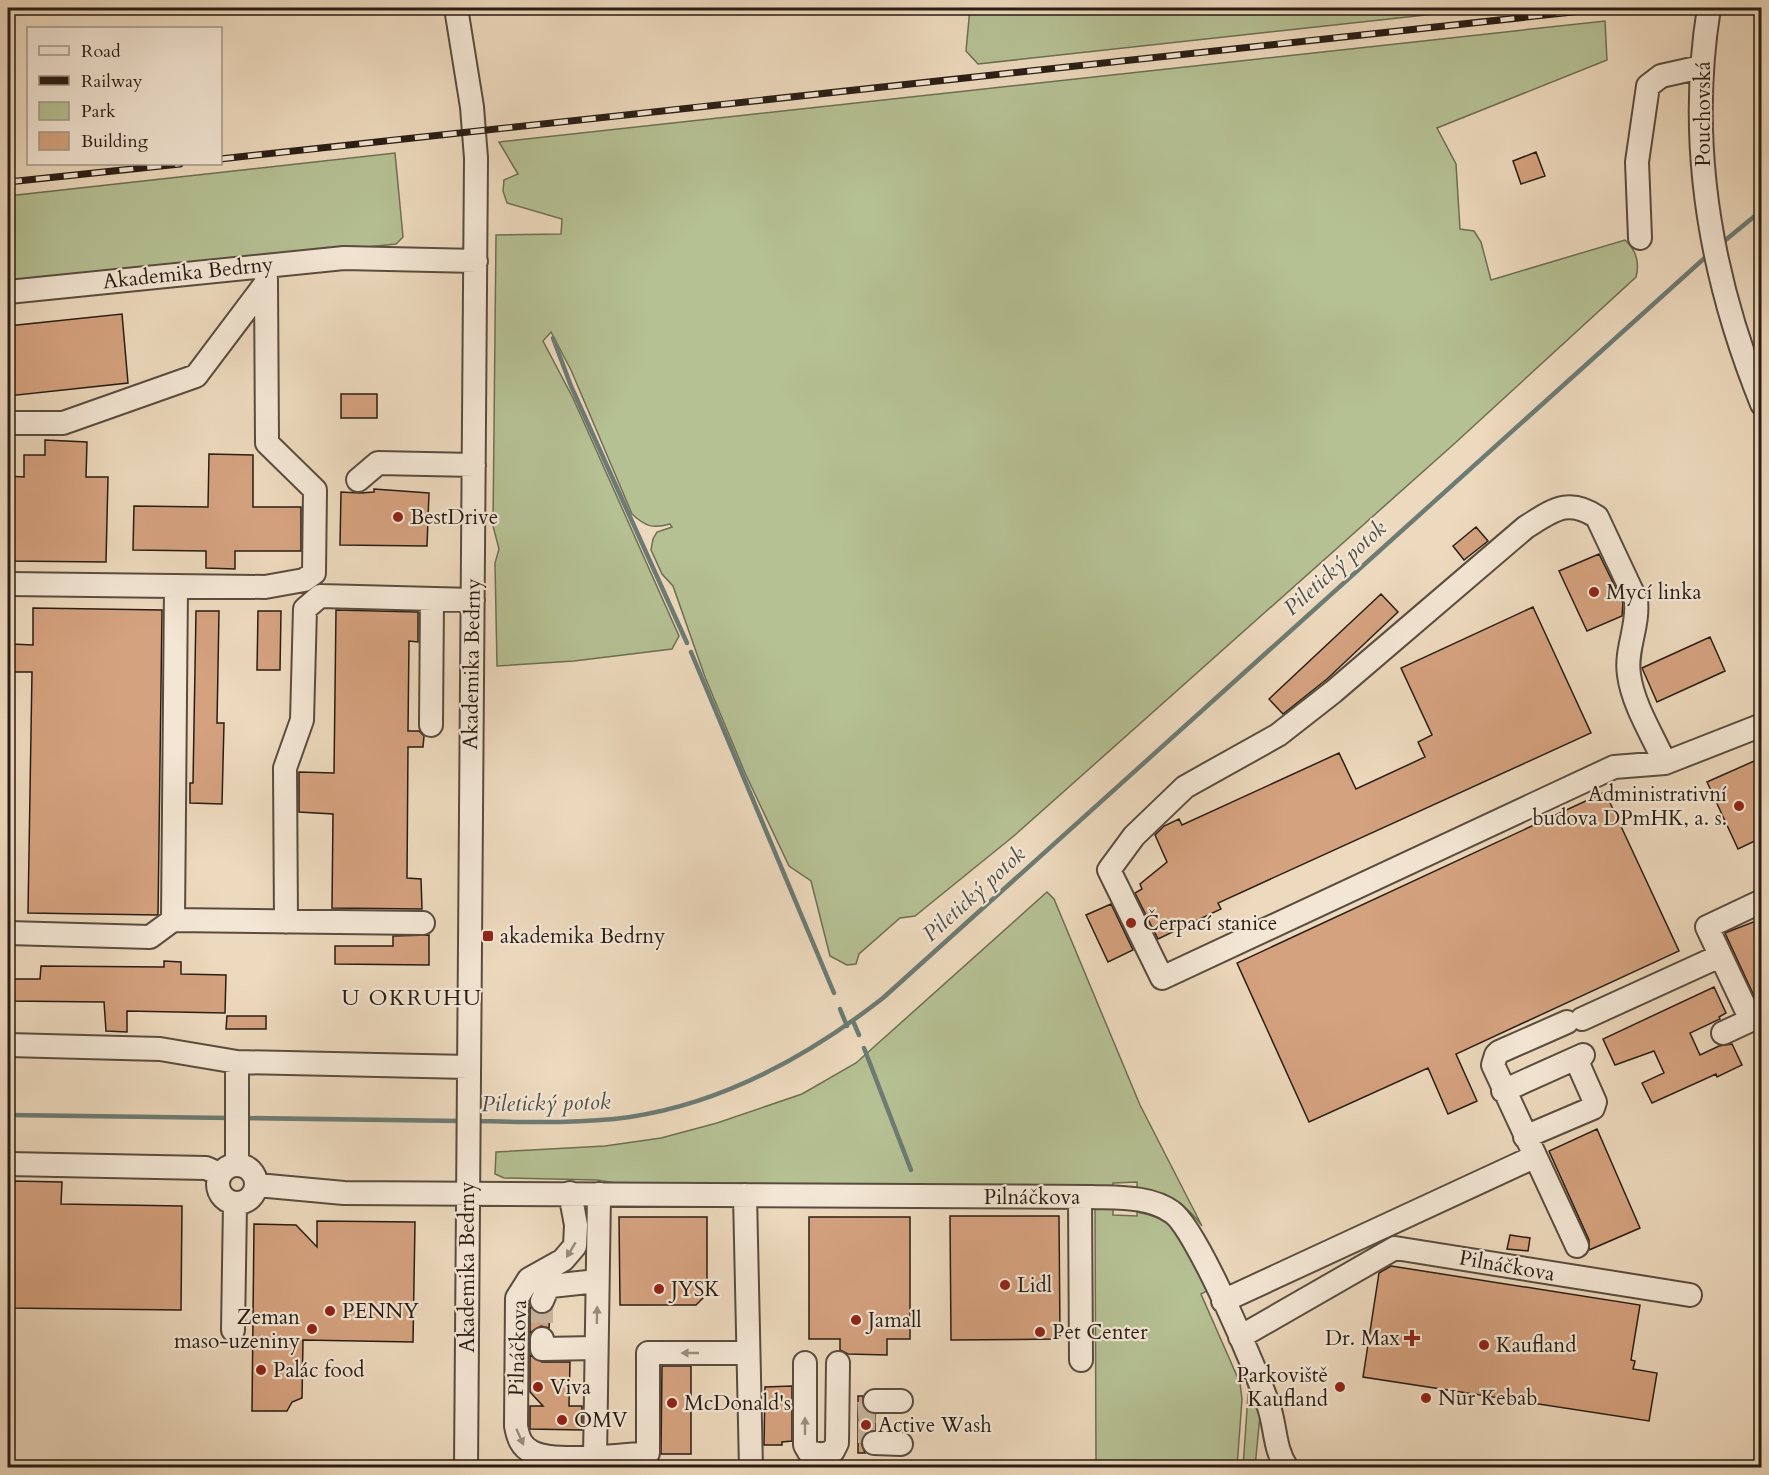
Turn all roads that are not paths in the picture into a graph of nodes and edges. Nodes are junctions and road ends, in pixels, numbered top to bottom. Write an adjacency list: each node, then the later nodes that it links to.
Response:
1 (456, 8): 5 (street, Akademika Bedrny)
2 (1709, 8): 3 (street, Pouchovská)
3 (1701, 67): 4 (street); 8 (street, Pouchovská)
4 (1640, 238)
5 (476, 261): 6 (street, Akademika Bedrny); 11 (street, Akademika Bedrny)
6 (266, 274): 7 (street, Akademika Bedrny); 10 (street); 14 (street)
7 (8, 292)
8 (1757, 380): 9 (street)
9 (1761, 404)
10 (8, 423)
11 (474, 465): 12 (street); 16 (street, Akademika Bedrny)
12 (358, 480)
13 (8, 584): 14 (street)
14 (176, 586): 21 (street)
15 (432, 599): 16 (street); 17 (street); 22 (street)
16 (473, 600): 29 (street, Akademika Bedrny)
17 (431, 725)
18 (1761, 725): 19 (street)
19 (1665, 763): 19 (street)
20 (1761, 901): 25 (street)
21 (173, 920): 22 (street); 24 (street)
22 (286, 921): 23 (street)
23 (423, 923)
24 (8, 933)
25 (1720, 956): 26 (street); 30 (street)
26 (1723, 1033)
27 (8, 1045): 28 (street)
28 (237, 1062): 29 (street); 32 (street)
29 (468, 1067): 36 (street, Akademika Bedrny)
30 (1503, 1091): 31 (street); 31 (street)
31 (1530, 1147): 41 (street); 45 (street)
32 (232, 1161): 33 (street); 34 (street); 40 (street)
33 (8, 1164)
34 (256, 1185): 36 (street, Pilnáčkova); 40 (street)
35 (570, 1193): 36 (street, Pilnáčkova); 37 (street, Pilnáčkova); 55 (street, Pilnáčkova, one-way to 55)
36 (467, 1194): 56 (street, Akademika Bedrny)
37 (599, 1194): 38 (street, Pilnáčkova); 42 (street)
38 (745, 1195): 39 (street, Pilnáčkova); 50 (street)
39 (1080, 1197): 45 (street, Pilnáčkova); 51 (street)
40 (234, 1204): 46 (street)
41 (1576, 1246)
42 (597, 1281): 44 (street); 49 (street, one-way to 42)
43 (1690, 1295): 47 (street, Pilnáčkova)
44 (542, 1301)
45 (1223, 1301): 47 (street, Pilnáčkova)
46 (233, 1330)
47 (1240, 1338): 58 (street, Pilnáčkova)
48 (542, 1339): 49 (street)
49 (596, 1348): 55 (street)
50 (749, 1358): 55 (street, one-way to 55); 57 (street)
51 (1081, 1360)
52 (805, 1363): 54 (street, one-way to 52)
53 (838, 1363): 54 (street)
54 (857, 1422): 54 (street)
55 (597, 1463)
56 (466, 1467)
57 (751, 1467)
58 (1287, 1467)

